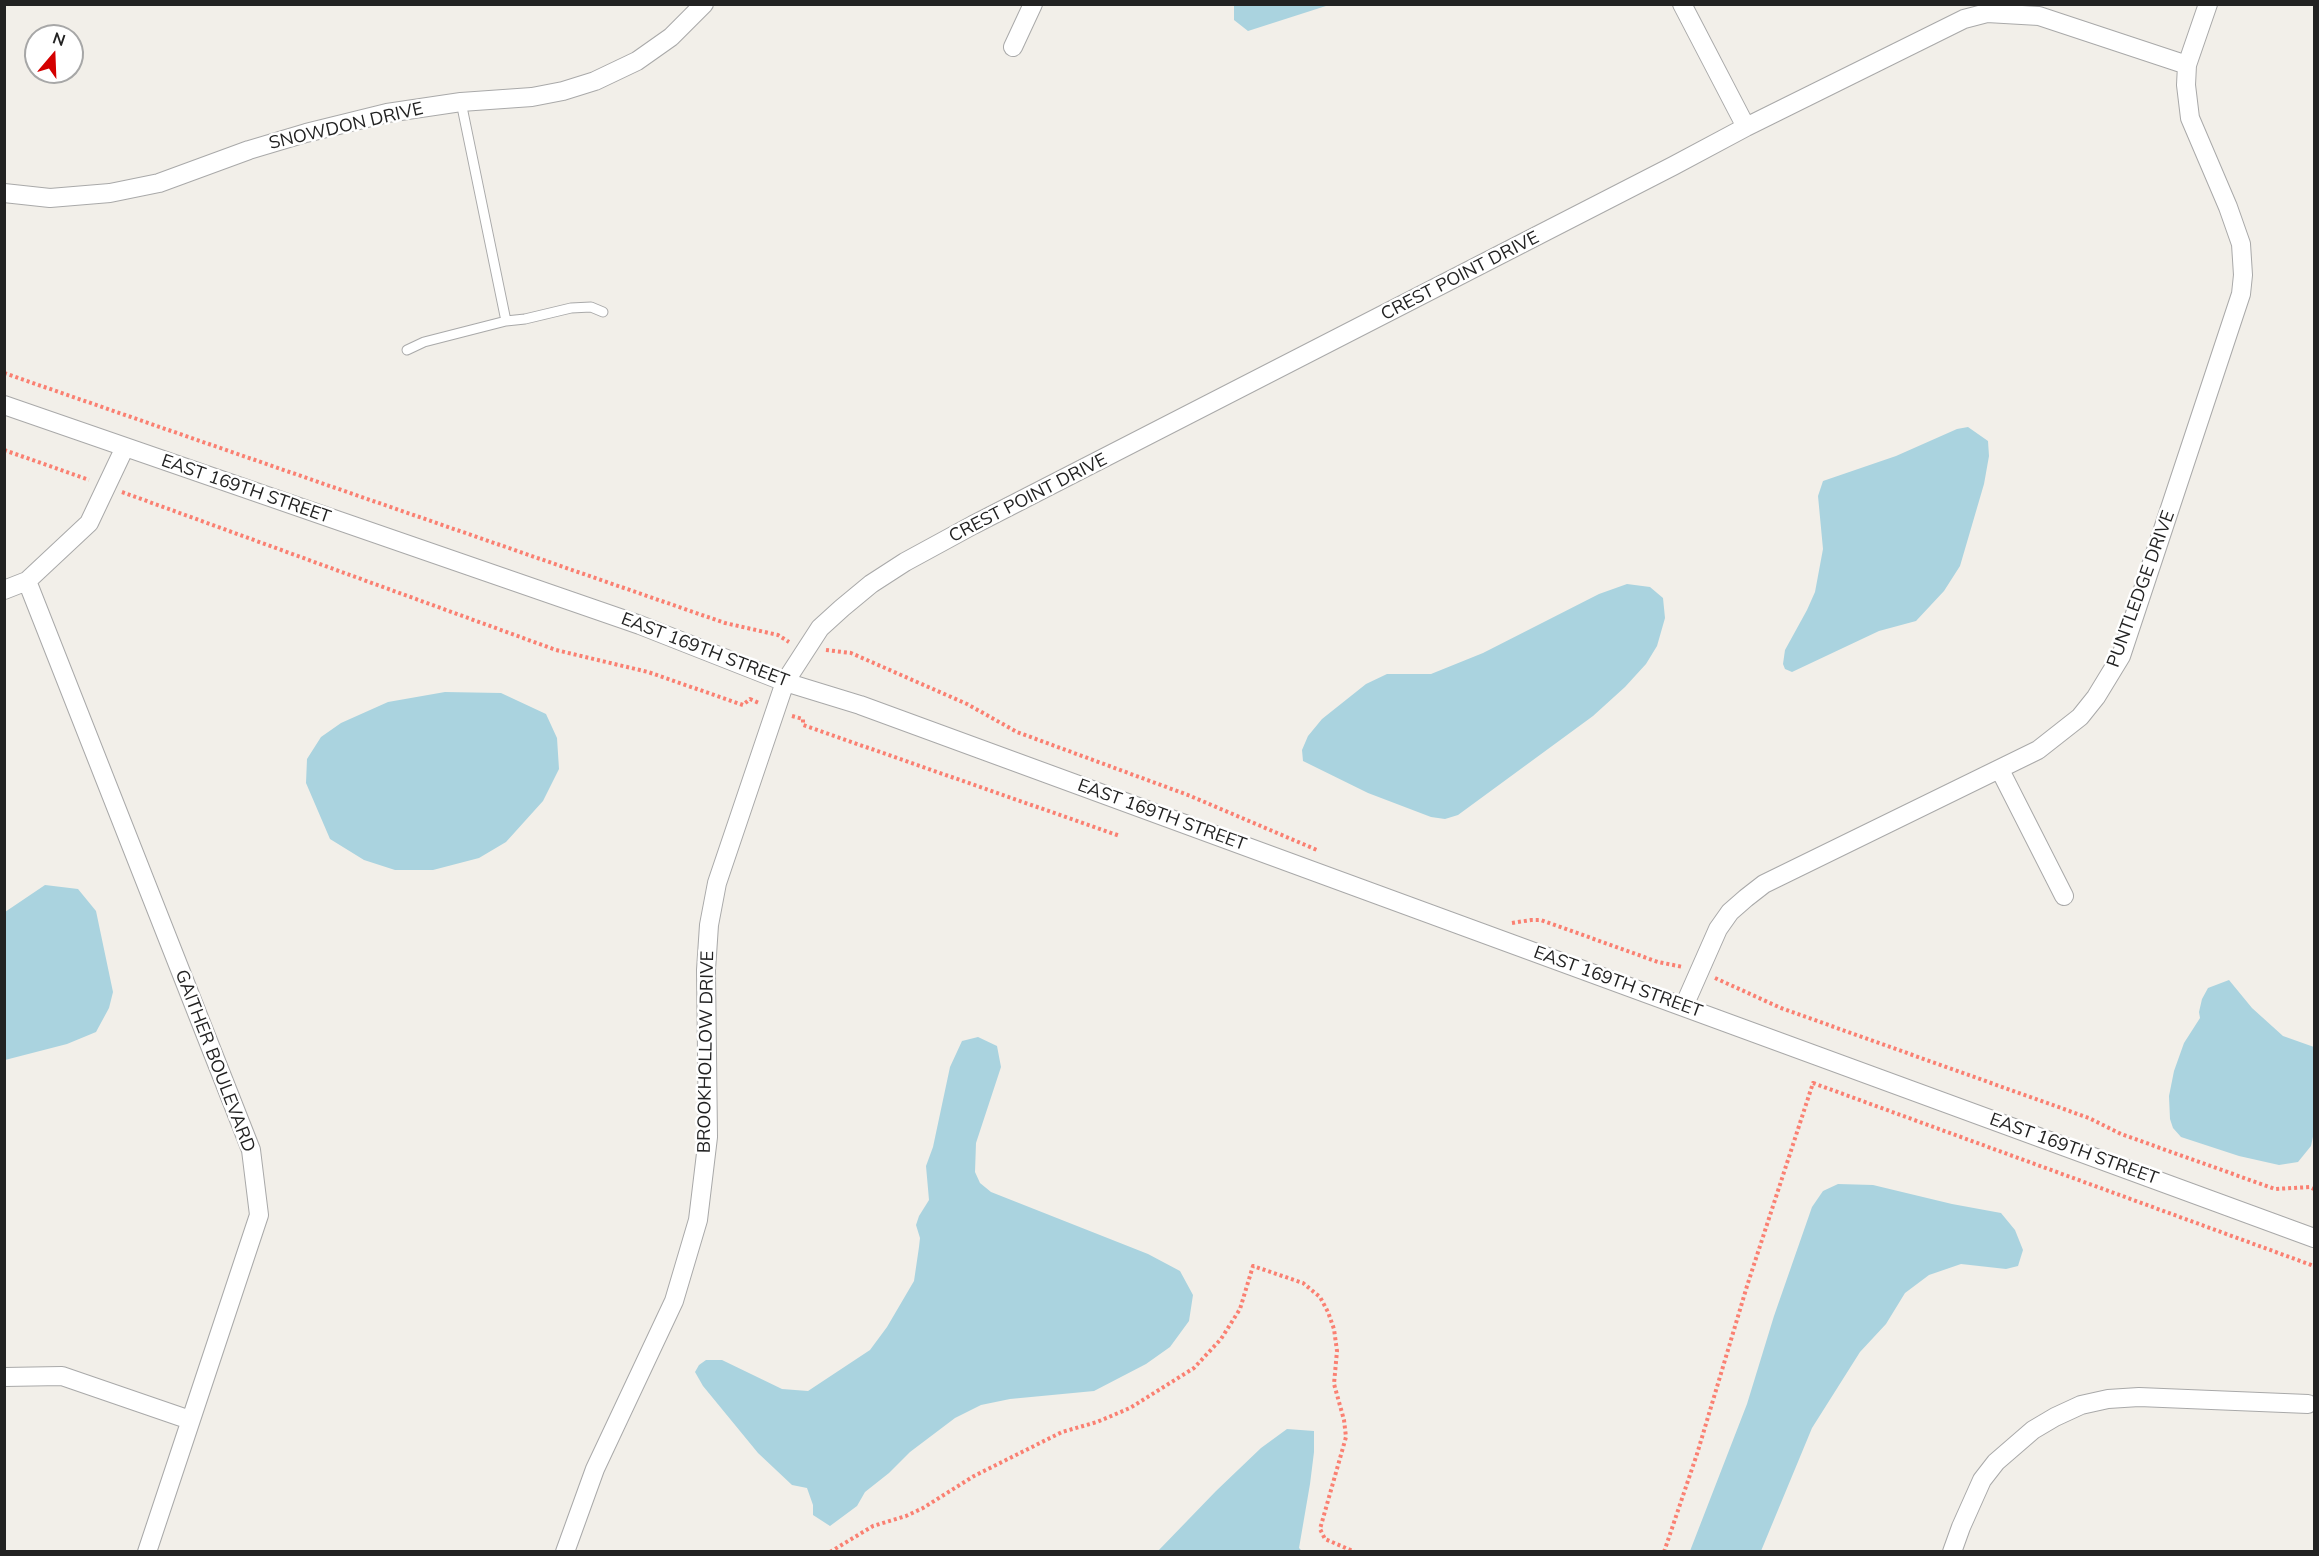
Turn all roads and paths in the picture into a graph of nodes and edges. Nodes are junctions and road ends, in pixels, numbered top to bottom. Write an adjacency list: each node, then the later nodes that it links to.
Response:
1 (704, 4): 7 (street, SNOWDON DRIVE)
2 (1033, 4): 5 (street)
3 (1682, 4): 8 (street)
4 (2208, 4): 6 (street, PUNTLEDGE DRIVE)
5 (1013, 47)
6 (2187, 65): 8 (street, CREST POINT DRIVE); 23 (street, PUNTLEDGE DRIVE)
7 (461, 102): 9 (street, SNOWDON DRIVE); 11 (lane)
8 (1746, 127): 20 (street, CREST POINT DRIVE)
9 (4, 193)
10 (603, 312): 11 (lane)
11 (506, 321): 12 (lane)
12 (407, 350)
13 (4, 373): 20 (path)
14 (4, 405): 15 (street, EAST 169TH STREET)
15 (125, 447): 17 (street); 21 (street, EAST 169TH STREET)
16 (4, 450): 17 (path)
17 (107, 486): 18 (street); 22 (path)
18 (27, 582): 19 (street); 35 (street, GAITHER BOULEVARD)
19 (4, 590)
20 (809, 648): 21 (street, CREST POINT DRIVE); 25 (path)
21 (785, 682): 22 (street, BROOKHOLLOW DRIVE); 29 (street, EAST 169TH STREET)
22 (776, 710): 24 (path); 37 (street, BROOKHOLLOW DRIVE)
23 (2000, 770): 26 (street); 28 (street, PUNTLEDGE DRIVE)
24 (1120, 836)
25 (1319, 851)
26 (2064, 896)
27 (1511, 924): 28 (path)
28 (1699, 972): 29 (street, PUNTLEDGE DRIVE); 30 (path)
29 (1684, 1006): 31 (street, EAST 169TH STREET)
30 (2314, 1190)
31 (2314, 1238)
32 (2314, 1266): 40 (path)
33 (4, 1377): 35 (street)
34 (2308, 1404): 41 (street)
35 (190, 1420): 36 (street, GAITHER BOULEVARD)
36 (147, 1551)
37 (565, 1551)
38 (830, 1551): 39 (path)
39 (1355, 1551)
40 (1664, 1551)
41 (1952, 1551)

